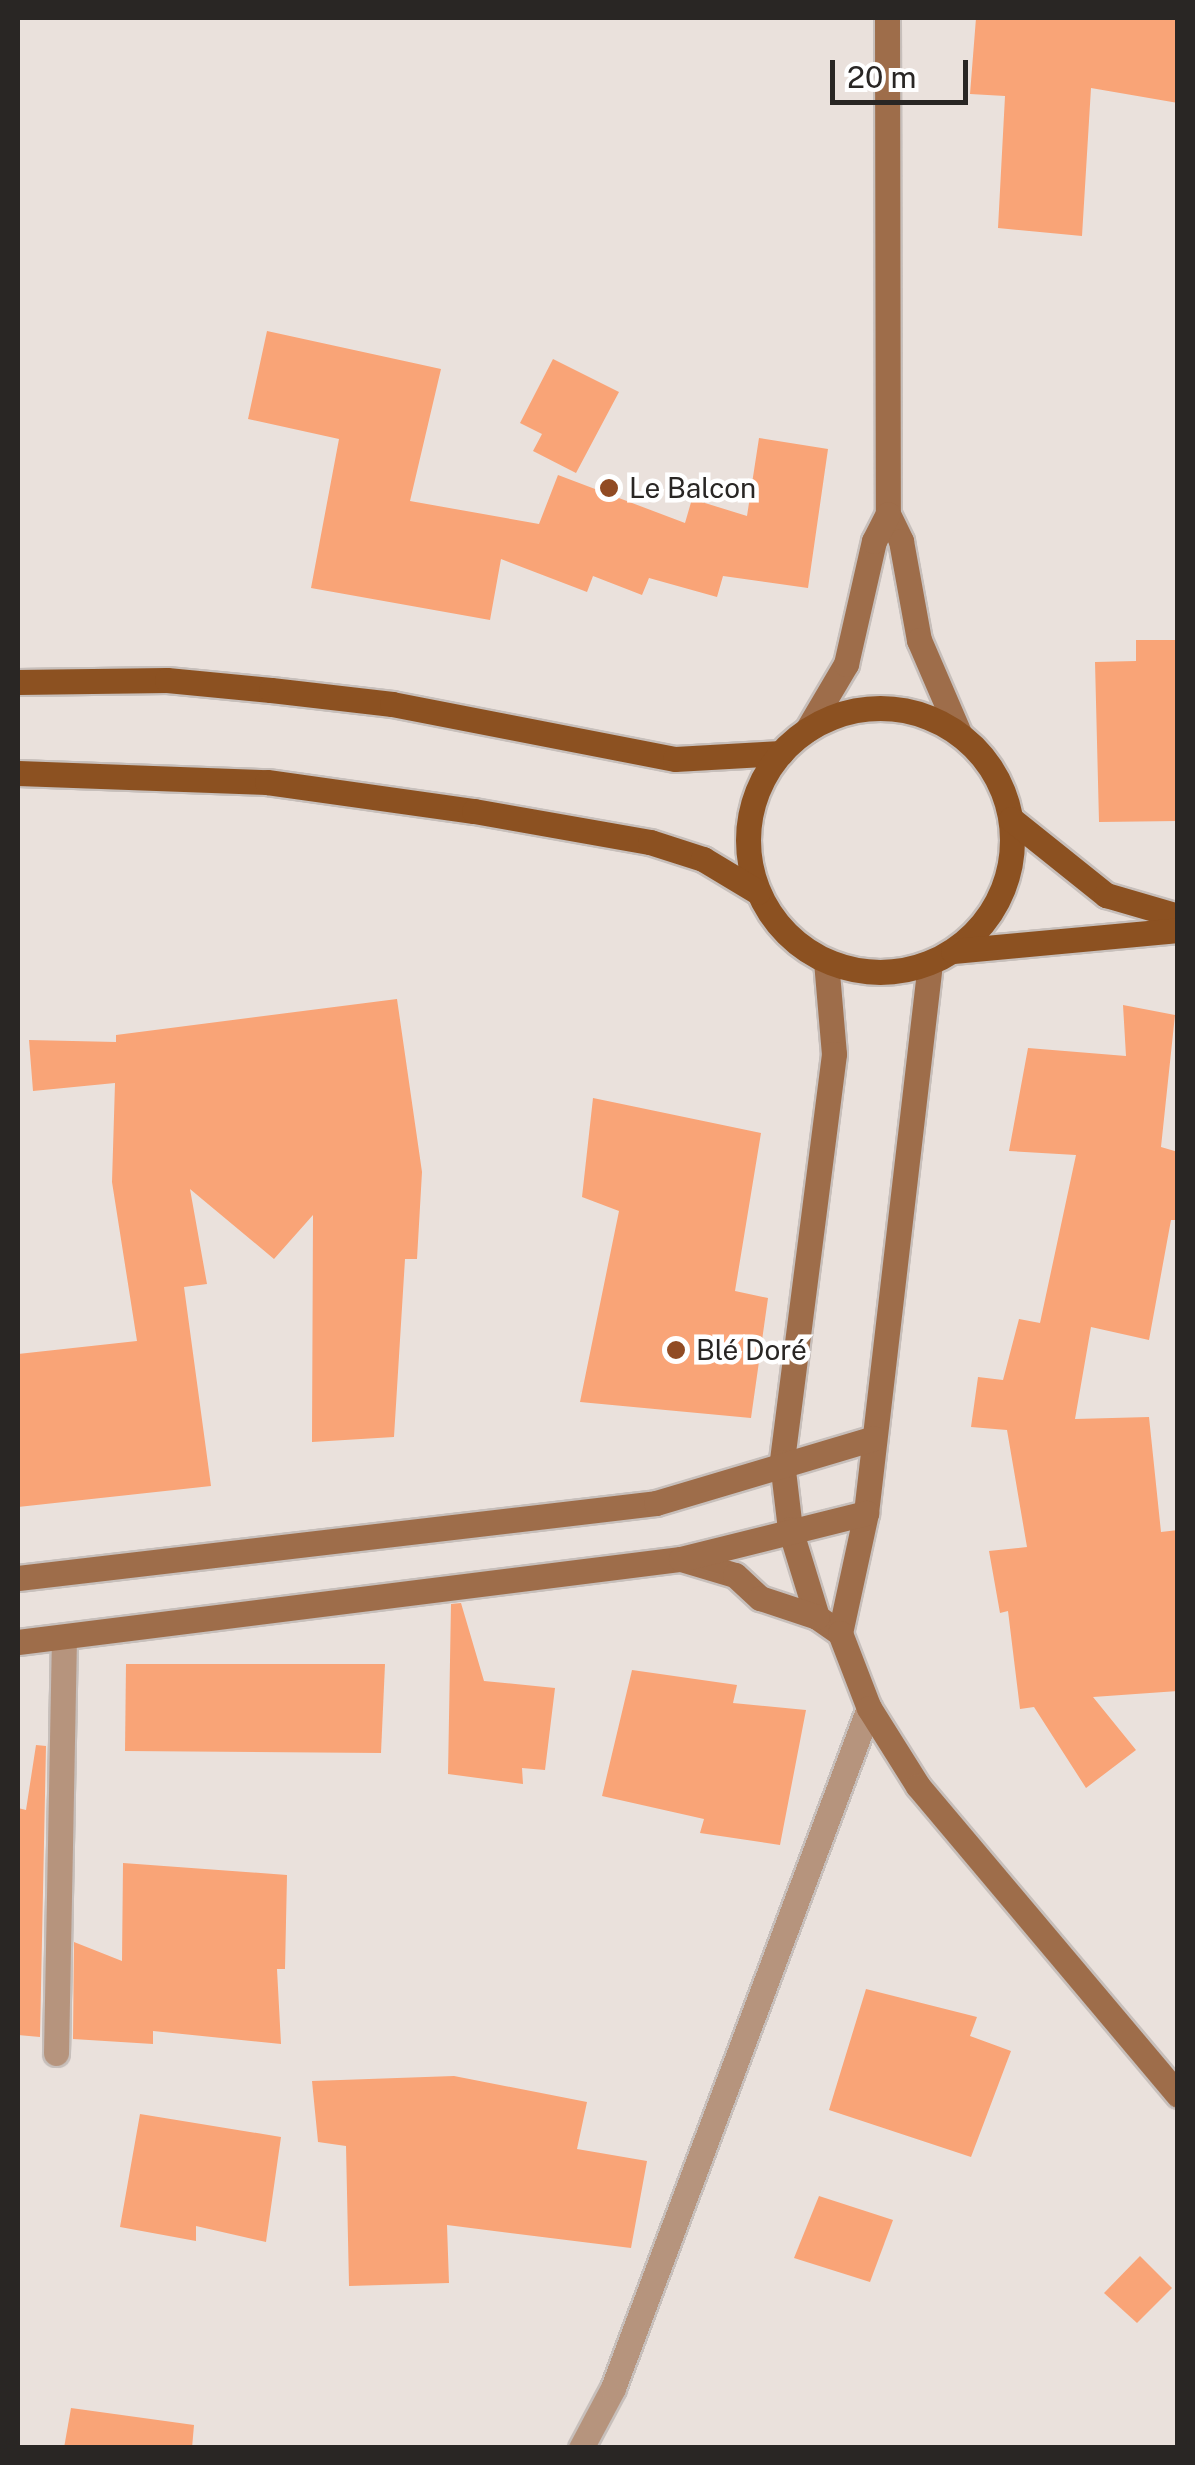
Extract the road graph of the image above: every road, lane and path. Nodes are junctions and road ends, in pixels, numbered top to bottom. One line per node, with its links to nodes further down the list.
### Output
1 (887, 18): 2 (main road)
2 (888, 514): 4 (main road); 5 (main road)
3 (18, 682): 6 (main road)
4 (807, 730): 5 (main road); 6 (main road)
5 (958, 733): 8 (main road)
6 (781, 753): 9 (main road)
7 (18, 773): 9 (main road)
8 (1011, 820): 10 (main road); 12 (main road)
9 (758, 892): 13 (main road)
10 (1178, 916)
11 (1178, 930): 12 (main road)
12 (941, 957): 13 (main road); 14 (main road)
13 (826, 962): 15 (main road)
14 (874, 1438): 15 (main road); 16 (main road)
15 (782, 1462): 17 (main road); 19 (main road)
16 (866, 1513): 17 (main road); 21 (main road)
17 (790, 1529): 18 (main road); 20 (main road)
18 (681, 1559): 20 (main road); 22 (main road)
19 (18, 1578)
20 (817, 1617): 21 (main road)
21 (840, 1634): 24 (main road)
22 (64, 1637): 23 (main road); 25 (street)
23 (18, 1642)
24 (869, 1708): 26 (main road); 27 (street)
25 (56, 2053)
26 (1178, 2094)
27 (581, 2448)

